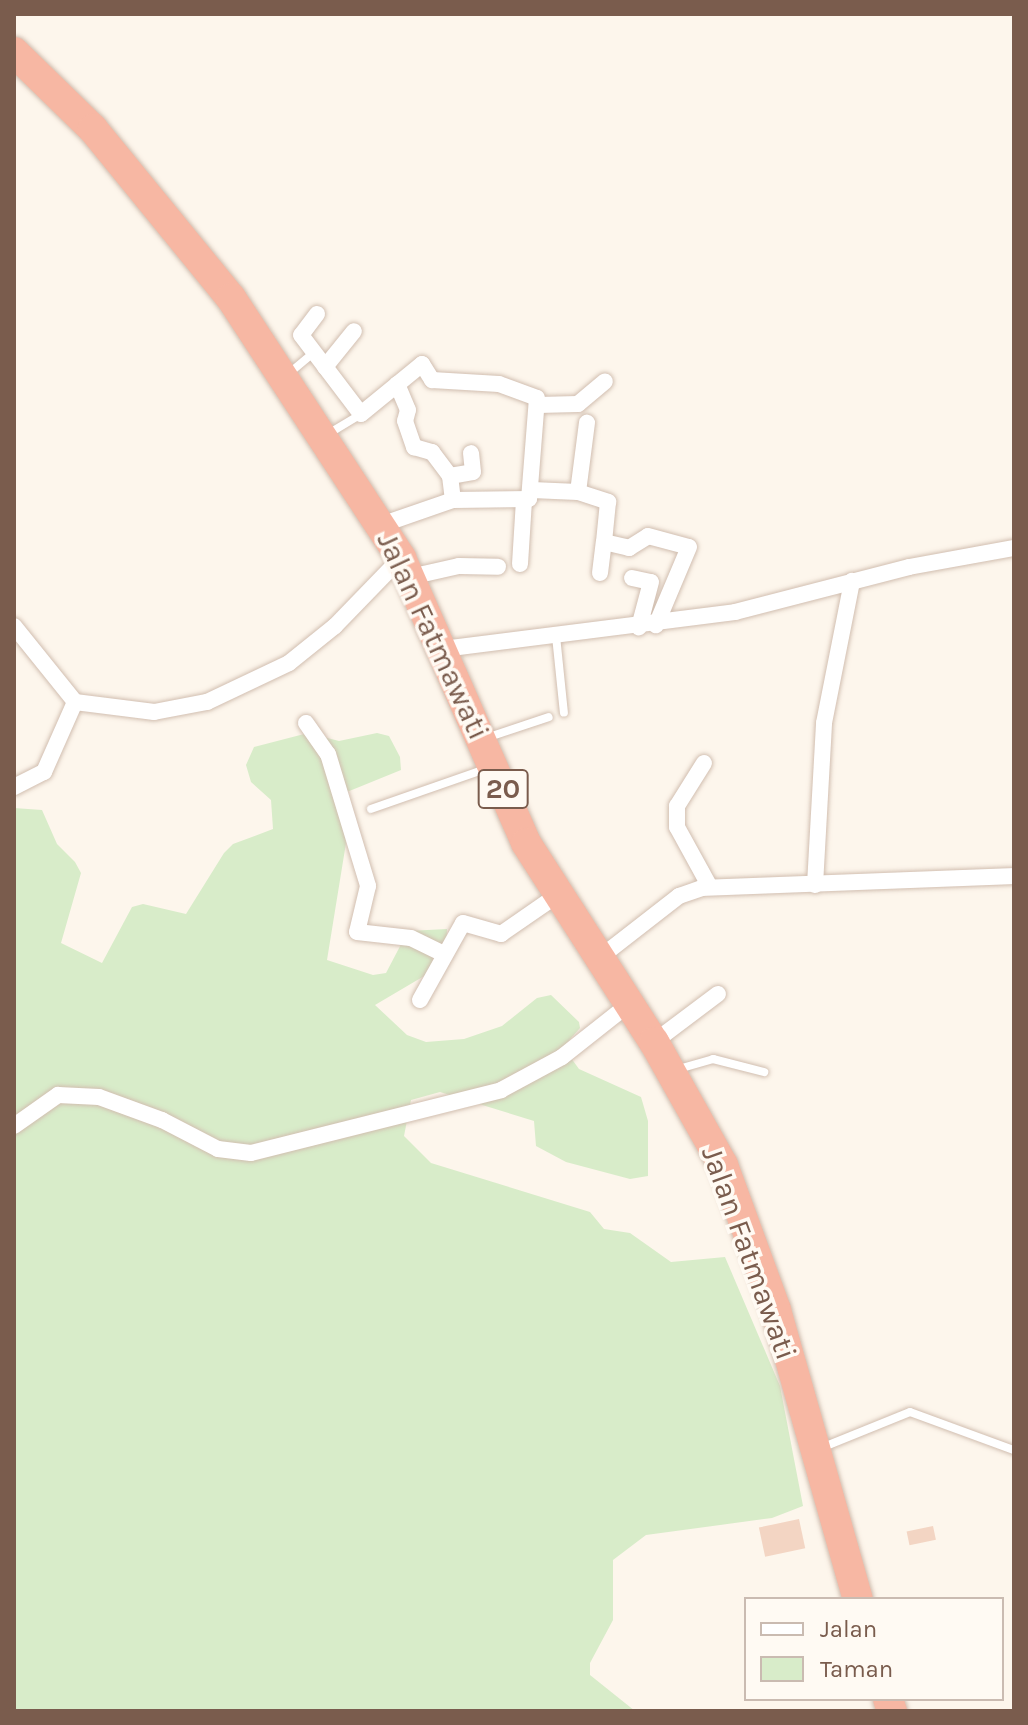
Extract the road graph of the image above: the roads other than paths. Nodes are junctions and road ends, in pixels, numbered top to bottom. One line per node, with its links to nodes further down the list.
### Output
1 (14, 52): 6 (highway, Jalan Fatmawati / 20)
2 (317, 314): 4 (street)
3 (354, 331): 5 (street)
4 (314, 352): 5 (street); 6 (lane)
5 (325, 367): 10 (street)
6 (285, 376): 12 (highway, Jalan Fatmawati / 20)
7 (605, 381): 9 (street)
8 (397, 384): 9 (street); 10 (street); 14 (street)
9 (538, 405): 16 (street)
10 (361, 414): 12 (lane)
11 (587, 423): 15 (street)
12 (324, 437): 18 (highway, Jalan Fatmawati / 20)
13 (471, 453): 14 (street)
14 (450, 476): 17 (street)
15 (578, 492): 16 (street); 19 (street)
16 (528, 495): 17 (street); 21 (street)
17 (453, 500): 18 (street)
18 (381, 525): 23 (highway, Jalan Fatmawati / 20)
19 (604, 542): 24 (street); 27 (street)
20 (1014, 548): 26 (street)
21 (520, 564)
22 (498, 567): 23 (street)
23 (405, 568): 31 (highway, Jalan Fatmawati / 20); 32 (street)
24 (600, 573)
25 (632, 578): 29 (street)
26 (852, 581): 27 (street); 41 (street)
27 (656, 625): 29 (street)
28 (14, 626): 32 (street)
29 (639, 627): 30 (street)
30 (556, 636): 31 (street); 33 (lane)
31 (443, 649): 36 (highway, Jalan Fatmawati / 20)
32 (75, 702): 38 (street)
33 (564, 713)
34 (549, 717): 36 (lane)
35 (306, 723): 44 (street)
36 (488, 753): 39 (lane); 43 (highway, Jalan Fatmawati / 20)
37 (704, 763): 42 (street)
38 (14, 787)
39 (371, 809)
40 (1014, 876): 41 (street)
41 (815, 885): 42 (street)
42 (710, 887): 45 (street)
43 (556, 896): 44 (street); 45 (highway, Jalan Fatmawati / 20)
44 (444, 954): 47 (street)
45 (598, 959): 48 (highway, Jalan Fatmawati / 20)
46 (718, 994): 49 (street)
47 (420, 1000)
48 (629, 1004): 49 (highway, Jalan Fatmawati / 20); 52 (street)
49 (654, 1042): 50 (highway, Jalan Fatmawati / 20)
50 (671, 1072): 51 (lane); 54 (highway, Jalan Fatmawati / 20)
51 (764, 1072)
52 (14, 1126)
53 (1014, 1450): 54 (lane)
54 (814, 1451): 55 (highway, Jalan Fatmawati / 20)
55 (857, 1597)

